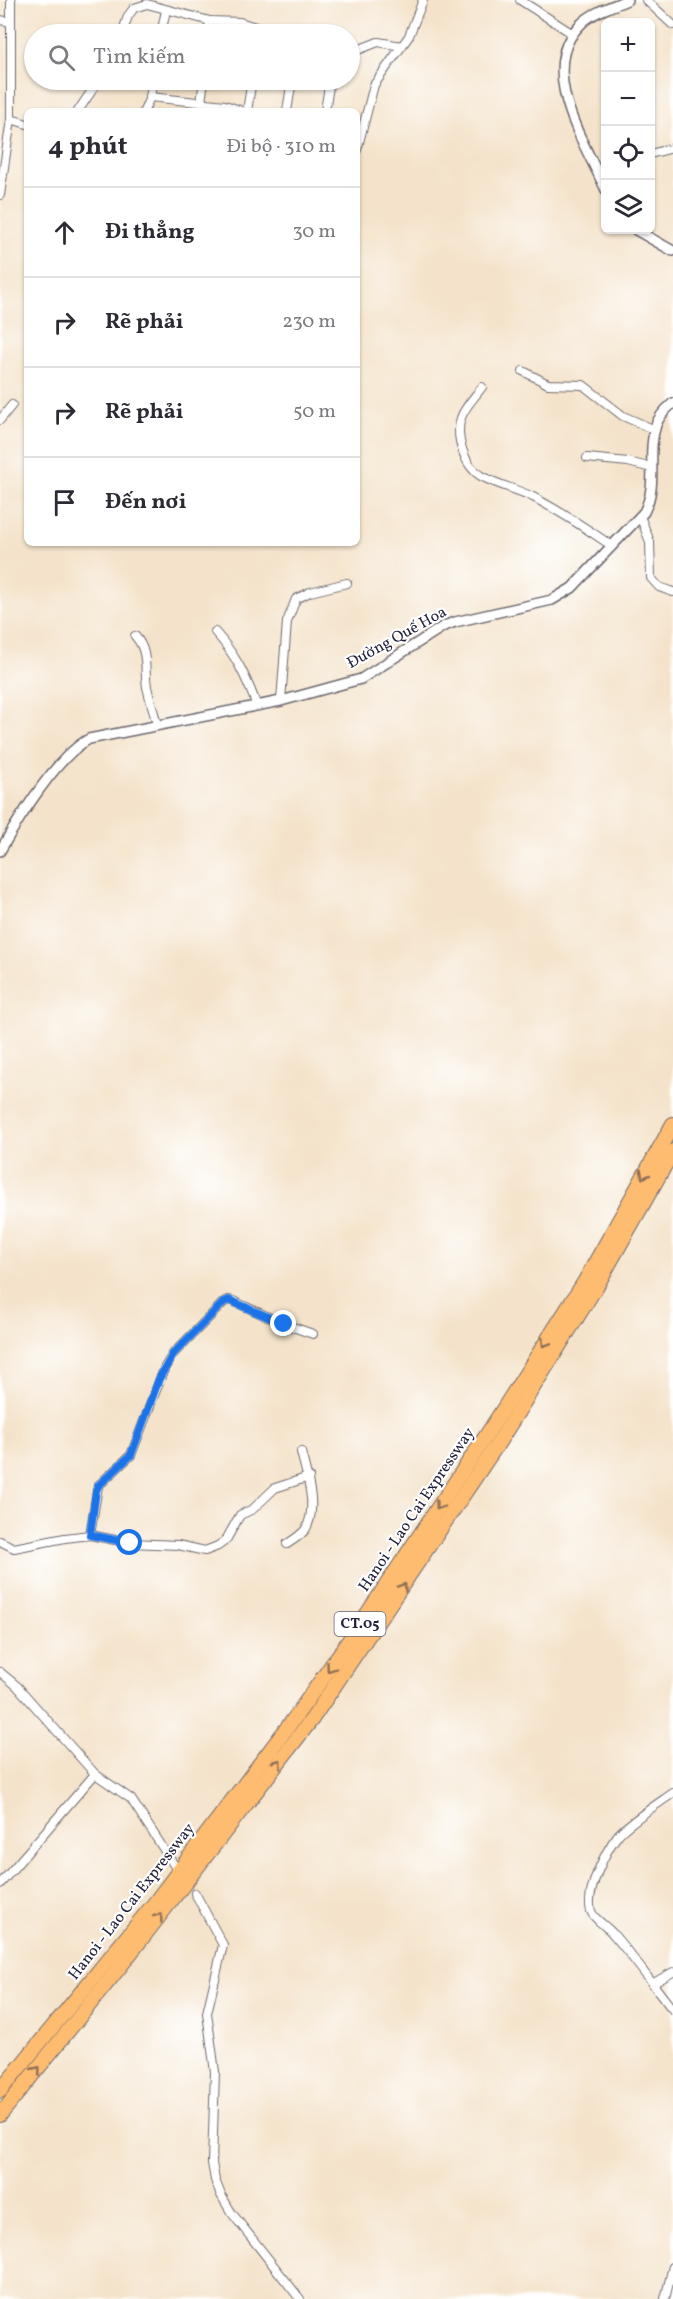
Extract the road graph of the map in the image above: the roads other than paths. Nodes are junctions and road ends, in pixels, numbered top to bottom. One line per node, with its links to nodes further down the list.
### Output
1 (11, 0): 9 (street)
2 (423, 0): 16 (street)
3 (520, 0): 15 (street)
4 (646, 0): 14 (street)
5 (623, 1): 15 (street)
6 (166, 10): 8 (street); 10 (street); 11 (street)
7 (0, 20): 9 (street)
8 (210, 21): 12 (street); 13 (street)
9 (11, 22): 32 (street)
10 (125, 24)
11 (163, 24)
12 (210, 24)
13 (244, 24)
14 (673, 25)
15 (573, 34): 37 (street)
16 (402, 46): 17 (street); 34 (street)
17 (360, 49)
18 (92, 90): 26 (street)
19 (151, 90): 24 (street)
20 (203, 90): 25 (street)
21 (250, 90): 29 (street)
22 (290, 90): 30 (street)
23 (328, 90): 31 (street)
24 (150, 97): 25 (street); 27 (street)
25 (201, 102): 28 (street)
26 (80, 108)
27 (145, 108)
28 (234, 108)
29 (247, 108)
30 (287, 108)
31 (325, 108)
32 (10, 119): 33 (street); 38 (street)
33 (24, 123)
34 (360, 139)
35 (673, 148): 36 (street)
36 (655, 153)
37 (601, 169)
38 (0, 195)
39 (643, 234): 40 (street)
40 (673, 251)
41 (523, 371): 46 (street)
42 (482, 387): 50 (street)
43 (673, 403): 46 (street, Đường Quế Hoa)
44 (12, 405): 45 (street)
45 (0, 420)
46 (655, 430): 48 (street, Đường Quế Hoa)
47 (587, 458): 48 (street)
48 (652, 468): 49 (street, Đường Quế Hoa)
49 (640, 516): 50 (street, Đường Quế Hoa); 52 (street)
50 (612, 546): 55 (street, Đường Quế Hoa)
51 (347, 583): 55 (street)
52 (673, 592)
53 (215, 632): 56 (street)
54 (135, 636): 57 (street)
55 (281, 701): 56 (street, Đường Quế Hoa)
56 (257, 706): 57 (street, Đường Quế Hoa)
57 (157, 725): 58 (street, Đường Quế Hoa)
58 (0, 851)
59 (673, 1124): 76 (highway, Hanoi - Lao Cai Expressway / CT.05, one-way to 76)
60 (673, 1150): 77 (highway, Hanoi - Lao Cai Expressway / CT.05, one-way to 60)
61 (313, 1334): 64 (street)
62 (301, 1452): 63 (street)
63 (309, 1478): 64 (street); 66 (street)
64 (90, 1535): 65 (street)
65 (0, 1541)
66 (287, 1544)
67 (0, 1672): 68 (street)
68 (95, 1774): 70 (street); 71 (street)
69 (673, 1793): 74 (street)
70 (174, 1865)
71 (0, 1884)
72 (195, 1893): 79 (street)
73 (673, 1972): 74 (street)
74 (652, 1984): 75 (street)
75 (673, 2010)
76 (0, 2091)
77 (0, 2115)
78 (673, 2266): 80 (street)
79 (300, 2299)
80 (665, 2299)

